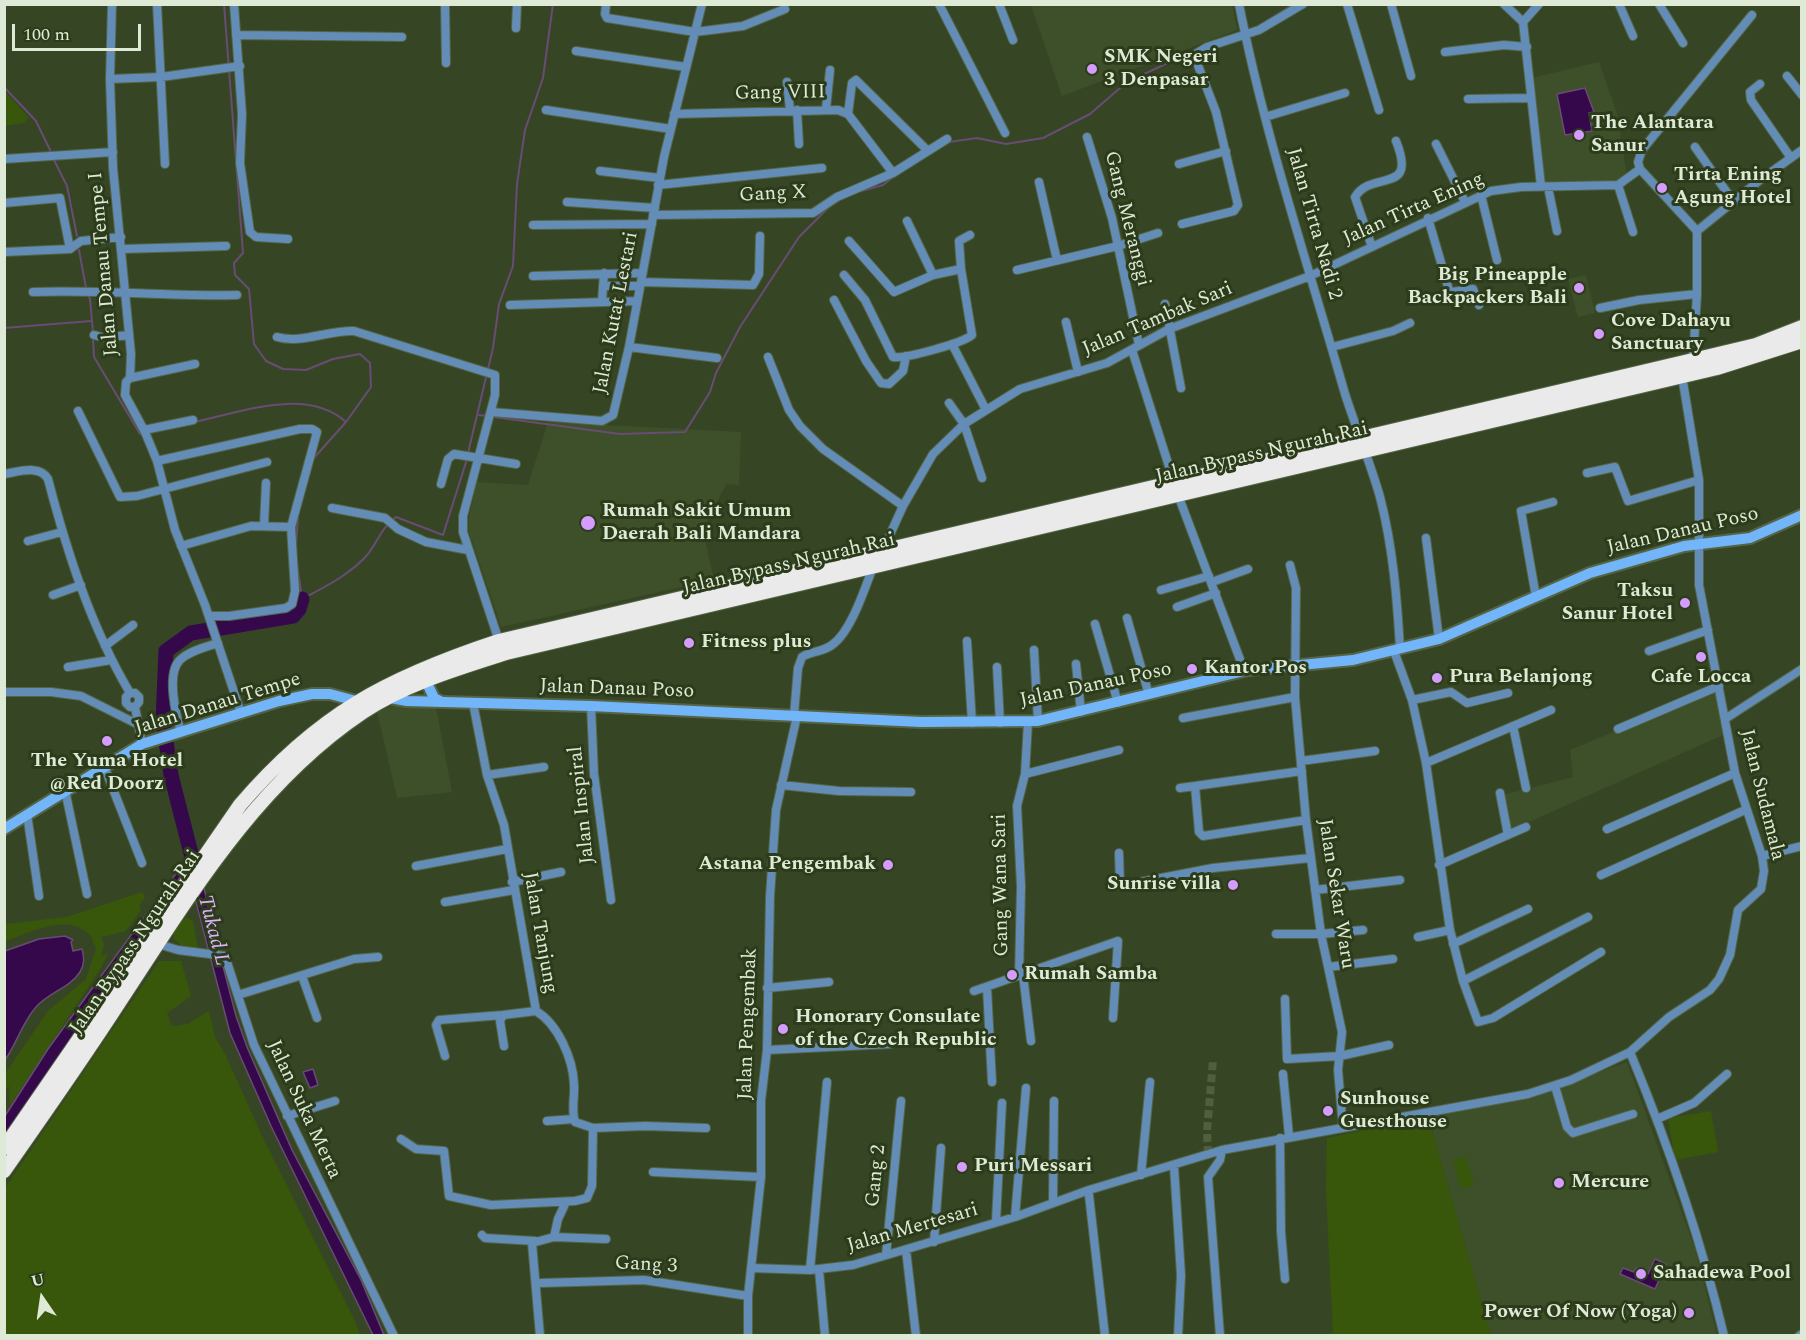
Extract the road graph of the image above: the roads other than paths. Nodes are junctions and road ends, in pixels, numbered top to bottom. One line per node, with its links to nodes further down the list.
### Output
1 (112, 4): 39 (street, Jalan Danau Tempe I)
2 (157, 4): 38 (street)
3 (234, 4): 23 (street)
4 (445, 4): 32 (street)
5 (517, 4): 21 (street)
6 (702, 4): 22 (street, Jalan Kutat Lestari)
7 (939, 4): 55 (street)
8 (999, 4): 27 (street)
9 (1239, 4): 24 (street, Jalan Tirta Nadi 2)
10 (1304, 4): 24 (street)
11 (1347, 4): 50 (street)
12 (1391, 4): 36 (street)
13 (1504, 4): 20 (street)
14 (1539, 4): 20 (street)
15 (1619, 4): 25 (street)
16 (1659, 4): 28 (street)
17 (606, 5): 22 (street)
18 (785, 9): 22 (street)
19 (1752, 15): 71 (street)
20 (1522, 22): 29 (street)
21 (516, 27)
22 (695, 32): 34 (street, Jalan Kutat Lestari)
23 (236, 35): 26 (street); 33 (street)
24 (1245, 35): 53 (street, Jalan Tirta Nadi 2); 64 (street)
25 (1633, 36)
26 (402, 37)
27 (1012, 40)
28 (1683, 43)
29 (1527, 47): 31 (street); 43 (street)
30 (576, 51): 34 (street)
31 (1445, 52)
32 (446, 63)
33 (237, 66): 38 (street); 96 (street)
34 (686, 67): 51 (street, Jalan Kutat Lestari)
35 (830, 70): 47 (street)
36 (1411, 76)
37 (1787, 76): 44 (street)
38 (161, 77): 39 (street); 68 (street)
39 (110, 79): 65 (street, Jalan Danau Tempe I)
40 (787, 82): 49 (street)
41 (1760, 84): 66 (street)
42 (1345, 93): 53 (street)
43 (1530, 98): 45 (street); 77 (street)
44 (1802, 98): 46 (street)
45 (1468, 99)
46 (1802, 105)
47 (826, 109): 49 (street, Gang VIII); 52 (street, Gang VIII)
48 (546, 110): 54 (street)
49 (794, 110): 51 (street, Gang VIII); 59 (street)
50 (1379, 110)
51 (674, 114): 54 (street, Jalan Kutat Lestari)
52 (848, 114): 63 (street); 73 (street, Gang VIII)
53 (1265, 117): 113 (street, Jalan Tirta Nadi 2)
54 (671, 129): 74 (street, Jalan Kutat Lestari)
55 (1005, 133)
56 (1087, 137): 99 (street, Gang Meranggi)
57 (947, 139): 63 (street, Gang X)
58 (1396, 141): 100 (street)
59 (799, 144)
60 (1436, 144): 81 (street)
61 (1695, 147): 79 (street)
62 (1802, 150): 66 (street)
63 (928, 151): 73 (street, Gang X)
64 (1226, 151): 69 (street); 87 (street)
65 (113, 152): 67 (street); 95 (street, Jalan Danau Tempe I)
66 (1791, 158): 79 (street)
67 (4, 159)
68 (165, 164)
69 (1179, 164)
70 (822, 168): 74 (street)
71 (1640, 169): 76 (street); 90 (street)
72 (600, 171): 74 (street)
73 (893, 173): 83 (street, Gang X)
74 (659, 181): 83 (street, Jalan Kutat Lestari)
75 (1039, 182): 104 (street)
76 (1618, 185): 77 (street, Jalan Tirta Ening); 91 (street)
77 (1545, 187): 78 (street, Jalan Tirta Ening); 89 (street)
78 (1481, 195): 81 (street, Jalan Tirta Ening); 105 (street)
79 (1733, 201): 90 (street)
80 (567, 202): 83 (street, Gang X)
81 (1465, 202): 84 (street, Jalan Tirta Ening)
82 (4, 203): 101 (street)
83 (654, 211): 86 (street, Jalan Kutat Lestari)
84 (1428, 218): 100 (street, Jalan Tirta Ening); 125 (street)
85 (907, 221): 111 (street)
86 (652, 224): 88 (street); 109 (street, Jalan Kutat Lestari)
87 (1182, 224)
88 (533, 225)
89 (1557, 231)
90 (1697, 231): 118 (street)
91 (1634, 232)
92 (1158, 233): 99 (street)
93 (970, 235): 106 (street)
94 (760, 236): 114 (street)
95 (121, 237): 101 (street); 102 (street, Jalan Danau Tempe I)
96 (288, 239)
97 (849, 241): 111 (street)
98 (226, 246): 102 (street)
99 (1118, 246): 104 (street); 137 (street, Gang Meranggi)
100 (1372, 247): 113 (street, Jalan Tirta Ening)
101 (70, 249): 103 (street)
102 (122, 249): 117 (street, Jalan Danau Tempe I)
103 (4, 252)
104 (1057, 260): 107 (street)
105 (1497, 260)
106 (961, 269): 111 (street); 135 (street)
107 (1017, 270)
108 (604, 273): 109 (street); 112 (street); 115 (street)
109 (642, 273): 114 (street, Jalan Kutat Lestari)
110 (844, 275): 139 (street)
111 (933, 275)
112 (533, 276)
113 (1310, 276): 130 (street, Jalan Tambak Sari); 138 (street, Jalan Tirta Nadi 2)
114 (640, 284): 115 (street); 122 (street, Jalan Kutat Lestari)
115 (603, 286): 121 (street)
116 (33, 292): 117 (street)
117 (126, 293): 119 (street); 132 (street, Jalan Danau Tempe I)
118 (1697, 294): 126 (street); 142 (street)
119 (237, 295)
120 (834, 300): 139 (street)
121 (602, 301): 122 (street); 124 (street)
122 (637, 301): 136 (street, Jalan Kutat Lestari)
123 (1165, 304): 130 (street)
124 (510, 305)
125 (1479, 305)
126 (1600, 308)
127 (1066, 322): 144 (street)
128 (1410, 323): 138 (street)
129 (1802, 327): 142 (highway, Jalan Bypass Ngurah Rai)
130 (1169, 329): 137 (street, Jalan Tambak Sari); 147 (street)
131 (93, 335): 132 (street)
132 (128, 335): 146 (street, Jalan Danau Tempe I)
133 (277, 337): 151 (street)
134 (1802, 340): 145 (highway, Jalan Bypass Ngurah Rai)
135 (952, 344): 139 (street); 149 (street)
136 (629, 347): 141 (street); 151 (street, Jalan Kutat Lestari)
137 (1135, 347): 144 (street, Jalan Tambak Sari); 167 (street, Gang Meranggi)
138 (1332, 347): 155 (street, Jalan Tirta Nadi 2)
139 (906, 356)
140 (768, 357): 169 (street)
141 (717, 358)
142 (1693, 360): 155 (highway, Jalan Bypass Ngurah Rai)
143 (195, 364): 146 (street)
144 (1078, 372): 149 (street, Jalan Tambak Sari)
145 (1682, 376): 155 (highway, Jalan Bypass Ngurah Rai); 163 (street, Jalan Sudamala)
146 (130, 378): 154 (street, Jalan Danau Tempe I)
147 (1181, 388)
148 (949, 403): 153 (street)
149 (986, 410): 153 (street, Jalan Tambak Sari)
150 (78, 411): 166 (street)
151 (490, 416): 156 (street)
152 (193, 420): 154 (street)
153 (964, 424): 162 (street); 169 (street, Jalan Tambak Sari)
154 (144, 430): 157 (street, Jalan Danau Tempe I)
155 (1361, 444): 167 (highway, Jalan Bypass Ngurah Rai); 203 (street, Jalan Tirta Nadi 2)
156 (477, 458): 159 (street); 165 (street); 179 (street)
157 (157, 461): 166 (street, Jalan Danau Tempe I); 173 (street)
158 (267, 462): 166 (street)
159 (516, 464)
160 (1587, 473): 163 (street)
161 (4, 474): 174 (street)
162 (982, 478)
163 (1700, 480): 177 (street, Jalan Sudamala)
164 (266, 483): 172 (street)
165 (441, 484)
166 (165, 489): 178 (street, Jalan Danau Tempe I)
167 (1176, 489): 180 (highway, Jalan Bypass Ngurah Rai); 181 (highway, Jalan Bypass Ngurah Rai); 185 (street, Gang Meranggi)
168 (1553, 502): 190 (street)
169 (903, 506): 180 (street, Jalan Tambak Sari)
170 (332, 508): 179 (street)
171 (1802, 515): 177 (street, Jalan Danau Poso)
172 (264, 525): 173 (street); 178 (street)
173 (291, 527): 192 (street)
174 (62, 532): 176 (street); 186 (street)
175 (1426, 538): 197 (street)
176 (28, 541)
177 (1700, 543): 190 (street, Jalan Danau Poso); 196 (street, Jalan Sudamala)
178 (181, 546): 192 (street, Jalan Danau Tempe I)
179 (468, 550): 198 (street)
180 (883, 550): 184 (highway, Jalan Bypass Ngurah Rai)
181 (874, 565): 184 (highway, Jalan Bypass Ngurah Rai); 228 (street, Jalan Pengembak)
182 (1290, 565): 206 (street, Jalan Sekar Waru)
183 (1248, 569): 185 (street)
184 (788, 579): 198 (highway, Jalan Bypass Ngurah Rai); 212 (highway, Jalan Bypass Ngurah Rai)
185 (1211, 579): 187 (street); 188 (street, Gang Meranggi)
186 (81, 585): 189 (street); 201 (street)
187 (1161, 590)
188 (1216, 593): 191 (street); 211 (street, Gang Meranggi)
189 (53, 596)
190 (1536, 597): 197 (street, Jalan Danau Poso)
191 (1177, 607)
192 (209, 617): 200 (street, Jalan Danau Tempe I)
193 (1127, 618): 216 (street)
194 (1095, 624): 223 (street)
195 (133, 625): 201 (street)
196 (1708, 630): 204 (street); 213 (street, Jalan Sudamala)
197 (1440, 639): 203 (street, Jalan Danau Poso)
198 (499, 641): 220 (highway, Jalan Bypass Ngurah Rai)
199 (967, 641): 232 (street)
200 (218, 643): 227 (street, Jalan Danau Tempe I); 237 (street)
201 (105, 646): 205 (street)
202 (1034, 650): 231 (street, Gang Wana Sari)
203 (1397, 650): 206 (street, Jalan Danau Poso); 219 (street, Jalan Tirta Nadi 2)
204 (1649, 651)
205 (111, 660): 208 (street); 234 (street)
206 (1295, 663): 211 (street, Jalan Danau Poso); 217 (street, Jalan Sekar Waru)
207 (1076, 664): 226 (street)
208 (68, 667)
209 (997, 667): 233 (street)
210 (1802, 669): 230 (street)
211 (1244, 670): 216 (street, Jalan Danau Poso)
212 (426, 681): 218 (highway, Jalan Bypass Ngurah Rai); 221 (street)
213 (1719, 686): 230 (street, Jalan Sudamala); 236 (street)
214 (4, 692): 234 (street)
215 (1508, 693): 219 (street)
216 (1149, 695): 223 (street, Jalan Danau Poso)
217 (1295, 697): 229 (street); 241 (street, Jalan Sekar Waru)
218 (390, 698): 221 (street, Jalan Danau Poso); 268 (highway, Jalan Bypass Ngurah Rai)
219 (1412, 700): 242 (street, Jalan Tirta Nadi 2)
220 (356, 701): 227 (street, Jalan Danau Tempe); 268 (highway, Jalan Bypass Ngurah Rai)
221 (442, 702): 222 (street, Jalan Danau Poso)
222 (473, 703): 224 (street, Jalan Danau Poso); 248 (street, Jalan Tanjung)
223 (1118, 703): 226 (street, Jalan Danau Poso)
224 (591, 706): 228 (street, Jalan Danau Poso); 279 (street, Jalan Inspiral)
225 (1551, 710): 235 (street)
226 (1082, 712): 231 (street, Jalan Danau Poso)
227 (241, 713): 237 (street, Jalan Danau Tempe)
228 (795, 716): 232 (street, Jalan Danau Poso); 249 (street, Jalan Pengembak)
229 (1183, 718)
230 (1725, 719): 246 (street, Jalan Sudamala)
231 (1033, 722): 233 (street, Jalan Danau Poso); 247 (street, Gang Wana Sari)
232 (972, 723): 233 (street, Jalan Danau Poso)
233 (1000, 723)
234 (139, 725): 238 (street)
235 (1513, 726): 242 (street); 252 (street)
236 (1618, 729)
237 (178, 733): 238 (street, Jalan Danau Tempe)
238 (147, 743): 243 (street, Jalan Danau Tempe)
239 (1119, 750): 247 (street)
240 (1374, 752): 241 (street)
241 (1301, 761): 245 (street, Jalan Sekar Waru)
242 (1426, 763): 270 (street, Jalan Tirta Nadi 2)
243 (104, 766): 253 (street, Jalan Danau Tempe); 269 (street)
244 (544, 767): 248 (street)
245 (1302, 771): 250 (street); 258 (street, Jalan Sekar Waru)
246 (1735, 773): 256 (street, Jalan Sudamala); 261 (street)
247 (1025, 774): 296 (street, Gang Wana Sari)
248 (488, 776): 264 (street, Jalan Tanjung)
249 (781, 785): 254 (street); 299 (street, Jalan Pengembak)
250 (1195, 786): 251 (street); 258 (street)
251 (1180, 788)
252 (1526, 788)
253 (65, 790): 257 (street, Jalan Danau Tempe); 277 (street)
254 (911, 792)
255 (1500, 793): 262 (street)
256 (1745, 810): 266 (street, Jalan Sudamala); 273 (street)
257 (27, 814): 260 (street, Jalan Danau Tempe); 278 (street)
258 (1306, 820): 267 (street, Jalan Sekar Waru)
259 (1526, 827): 262 (street)
260 (4, 829)
261 (1607, 829)
262 (1508, 835): 270 (street)
263 (1802, 846): 266 (street)
264 (507, 849): 271 (street); 275 (street, Jalan Tanjung)
265 (1119, 853): 267 (street)
266 (1762, 856): 313 (street, Jalan Sudamala)
267 (1310, 858): 276 (street, Jalan Sekar Waru)
268 (208, 859): 282 (highway, Jalan Bypass Ngurah Rai)
269 (142, 863)
270 (1439, 865): 285 (street, Jalan Tirta Nadi 2)
271 (416, 866)
272 (561, 872): 275 (street)
273 (1601, 875)
274 (1400, 880): 276 (street)
275 (513, 886): 280 (street); 304 (street, Jalan Tanjung)
276 (1315, 890): 287 (street, Jalan Sekar Waru)
277 (87, 894)
278 (39, 896)
279 (611, 900)
280 (445, 902)
281 (1528, 909): 290 (street)
282 (171, 914): 289 (highway, Jalan Bypass Ngurah Rai); 318 (highway, Jalan Bypass Ngurah Rai)
283 (1588, 917): 297 (street)
284 (1363, 930): 287 (street)
285 (1450, 930): 288 (street); 290 (street, Jalan Tirta Nadi 2)
286 (1276, 934): 287 (street)
287 (1321, 934): 294 (street, Jalan Sekar Waru)
288 (1418, 937)
289 (158, 944): 302 (street, Jalan Suka Merta); 318 (highway, Jalan Bypass Ngurah Rai)
290 (1453, 944): 297 (street, Jalan Tirta Nadi 2)
291 (1602, 952): 297 (street, Jalan Tirta Nadi 2)
292 (378, 957): 295 (street)
293 (1393, 959): 294 (street)
294 (1329, 967): 315 (street, Jalan Sekar Waru)
295 (302, 976): 302 (street); 306 (street)
296 (1021, 976): 300 (street); 307 (street); 308 (street, Gang Wana Sari)
297 (1463, 981)
298 (829, 982): 299 (street)
299 (767, 988): 312 (street, Jalan Pengembak)
300 (987, 988): 301 (street); 320 (street)
301 (974, 991)
302 (238, 995): 329 (street, Jalan Suka Merta)
303 (1285, 999): 315 (street)
304 (536, 1011): 305 (street); 330 (street, Jalan Tanjung)
305 (503, 1015): 311 (street); 314 (street)
306 (317, 1018)
307 (1113, 1018)
308 (1031, 1041)
309 (890, 1044): 312 (street)
310 (1389, 1045): 315 (street)
311 (504, 1047)
312 (767, 1050): 346 (street, Jalan Pengembak)
313 (1630, 1052): 322 (street, Jalan Sudamala); 331 (street)
314 (445, 1056)
315 (1340, 1056): 335 (street, Jalan Sekar Waru)
316 (1283, 1074): 336 (street)
317 (1727, 1074): 331 (street)
318 (59, 1080): 339 (highway, Jalan Bypass Ngurah Rai); 343 (highway, Jalan Bypass Ngurah Rai)
319 (827, 1082): 362 (street)
320 (992, 1082)
321 (1150, 1082): 345 (street)
322 (1555, 1086): 328 (street); 335 (street, Jalan Sudamala)
323 (1026, 1088): 352 (street)
324 (335, 1101): 329 (street)
325 (901, 1101): 360 (street, Gang 2)
326 (1054, 1101): 351 (street)
327 (1002, 1103): 353 (street)
328 (1633, 1114)
329 (287, 1116): 367 (street, Jalan Suka Merta)
330 (574, 1119): 332 (street); 333 (street)
331 (1657, 1119): 375 (street)
332 (547, 1121)
333 (593, 1128): 334 (street); 350 (street)
334 (706, 1128)
335 (1343, 1128): 336 (street, Jalan Mertesari)
336 (1289, 1136): 337 (street, Jalan Mertesari)
337 (1280, 1138): 341 (street, Jalan Mertesari); 364 (street)
338 (401, 1139): 350 (street)
339 (4, 1148)
340 (941, 1148): 358 (street)
341 (1222, 1150): 342 (street, Jalan Mertesari); 374 (street)
342 (1174, 1166): 345 (street, Jalan Mertesari); 373 (street)
343 (4, 1172)
344 (653, 1172): 346 (street)
345 (1141, 1175): 347 (street, Jalan Mertesari)
346 (761, 1177): 361 (street, Jalan Pengembak)
347 (1112, 1183): 348 (street, Jalan Mertesari); 349 (street, Jalan Mertesari)
348 (1079, 1193): 349 (street); 351 (street, Jalan Mertesari)
349 (1089, 1196): 372 (street)
350 (566, 1202): 355 (street)
351 (1053, 1203): 352 (street, Jalan Mertesari)
352 (1015, 1217): 353 (street, Jalan Mertesari)
353 (996, 1221): 358 (street, Jalan Mertesari)
354 (482, 1235): 357 (street)
355 (554, 1237): 356 (street); 357 (street)
356 (606, 1239)
357 (535, 1241): 368 (street)
358 (934, 1242): 359 (street, Jalan Mertesari)
359 (906, 1250): 360 (street, Jalan Mertesari); 371 (street)
360 (886, 1255): 363 (street, Jalan Mertesari)
361 (751, 1268): 362 (street, Jalan Mertesari); 366 (street, Jalan Pengembak)
362 (810, 1270): 363 (street, Jalan Mertesari)
363 (819, 1270): 370 (street)
364 (1284, 1279)
365 (542, 1284): 366 (street, Gang 3)
366 (748, 1296): 369 (street, Jalan Pengembak)
367 (394, 1335)
368 (540, 1335)
369 (747, 1335)
370 (825, 1335)
371 (916, 1335)
372 (1105, 1335)
373 (1178, 1335)
374 (1220, 1335)
375 (1724, 1335)

